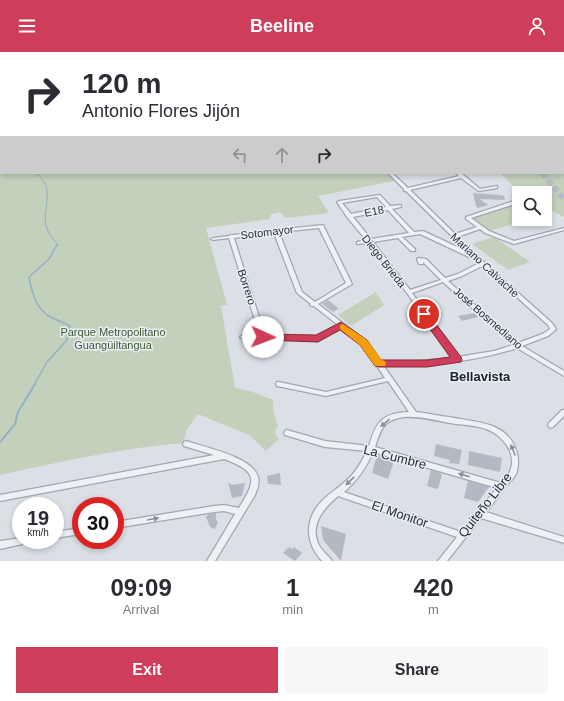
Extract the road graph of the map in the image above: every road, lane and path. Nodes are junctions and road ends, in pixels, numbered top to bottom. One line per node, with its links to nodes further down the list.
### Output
1 (391, 174): 5 (street, Mariano Calvache)
2 (459, 174): 3 (street)
3 (462, 176): 4 (street); 5 (street)
4 (496, 187)
5 (406, 190): 16 (street, Mariano Calvache)
6 (512, 203): 10 (street)
7 (399, 206): 8 (street, E18)
8 (390, 208): 9 (street, E18); 9 (street, Diego Brieda); 13 (street)
9 (349, 216): 18 (street, Diego Brieda)
10 (480, 227): 11 (street); 16 (street)
11 (564, 229)
12 (276, 231): 14 (street, Sotomayor); 26 (street); 26 (street, Sotomayor)
13 (412, 233): 15 (street); 21 (street)
14 (231, 236): 17 (street, Sotomayor); 29 (street, Borrero)
15 (399, 236): 18 (street); 20 (street)
16 (454, 236): 21 (street, Mariano Calvache)
17 (213, 238)
18 (368, 241): 19 (street); 25 (street, Diego Brieda)
19 (359, 243)
20 (413, 250)
21 (475, 258): 23 (street, Mariano Calvache)
22 (421, 264): 24 (street, José Bosmediano)
23 (482, 264): 24 (street); 30 (street, Mariano Calvache)
24 (444, 280): 25 (street); 30 (street, José Bosmediano)
25 (409, 292): 31 (street, Diego Brieda)
26 (313, 305): 27 (street)
27 (341, 325): 29 (street); 32 (street)
28 (243, 337): 29 (street)
29 (263, 337)
30 (519, 347): 31 (street); 33 (street, José Bosmediano)
31 (457, 360): 32 (street)
32 (379, 363): 34 (street)
33 (564, 374)
34 (389, 379): 35 (street); 37 (street)
35 (280, 384)
36 (564, 412): 38 (street)
37 (413, 413): 41 (street, Quiteño Libre, one-way to 41); 43 (street, Quiteño Libre, one-way to 37)
38 (551, 425)
39 (287, 433): 41 (street, La Cumbre)
40 (186, 444): 42 (street)
41 (371, 449): 43 (street, La Cumbre, one-way to 41); 44 (street, Quiteño Libre, one-way to 44)
42 (224, 456): 45 (street); 46 (street)
43 (502, 486): 47 (street, Quiteño Libre)
44 (338, 493): 49 (street, El Monitor); 54 (street, Quiteño Libre)
45 (0, 498)
46 (240, 512): 48 (street, one-way to 46); 53 (street)
47 (480, 514): 49 (street, Quiteño Libre); 50 (street)
48 (124, 524)
49 (461, 535): 55 (street, Quiteño Libre)
50 (563, 540)
51 (12, 543): 52 (street)
52 (0, 545)
53 (211, 561)
54 (328, 561)
55 (442, 561)

